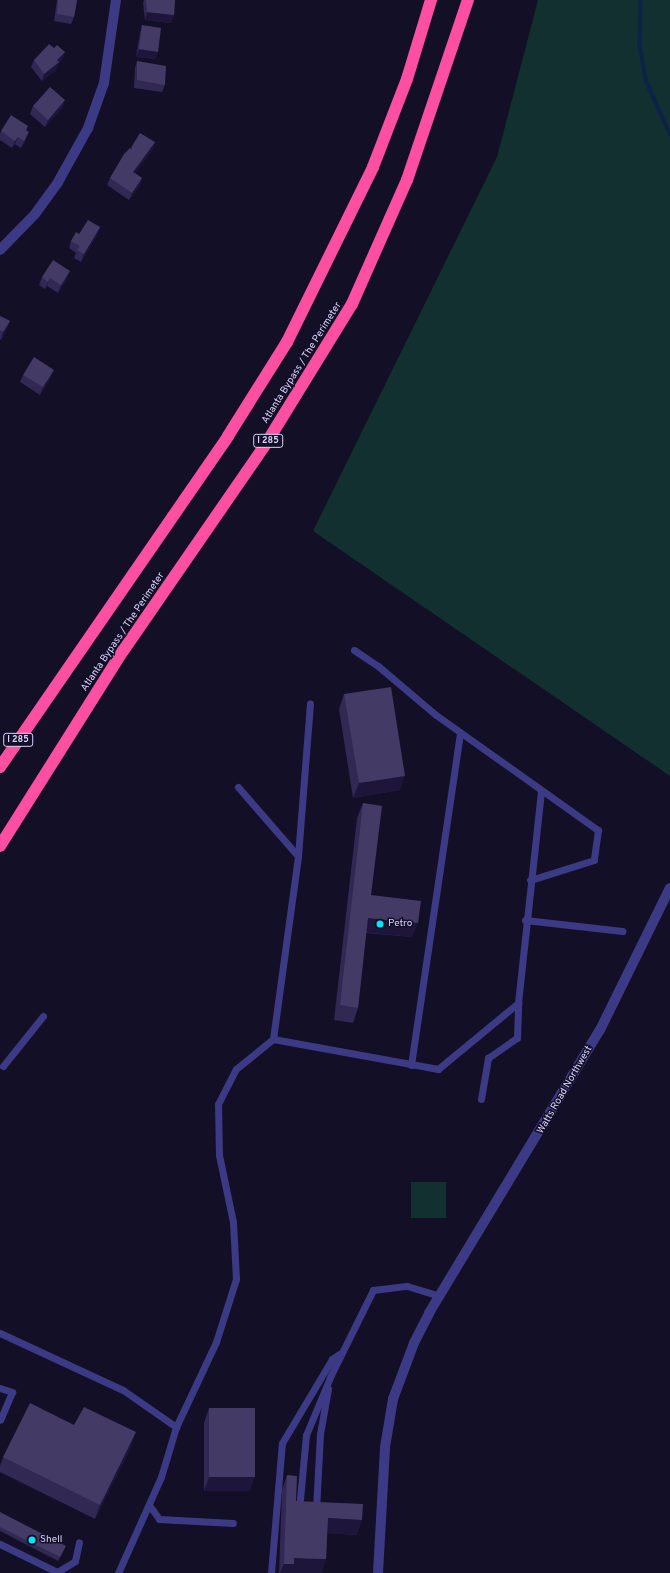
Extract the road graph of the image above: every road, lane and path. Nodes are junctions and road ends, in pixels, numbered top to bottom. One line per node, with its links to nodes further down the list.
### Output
1 (116, 0): 4 (street)
2 (431, 0): 7 (highway, I 285)
3 (468, 0): 13 (highway, Atlanta Bypass / The Perimeter / I 285)
4 (0, 250)
5 (354, 650): 8 (lane)
6 (310, 703): 14 (lane)
7 (37, 714): 9 (highway); 10 (highway, I 285)
8 (460, 732): 12 (lane); 22 (lane)
9 (0, 757)
10 (0, 767)
11 (238, 787): 14 (lane)
12 (541, 792): 15 (lane); 15 (lane)
13 (0, 846)
14 (298, 856): 21 (lane)
15 (530, 880): 17 (lane)
16 (670, 888): 25 (street, Watts Road Northwest)
17 (525, 920): 18 (lane); 19 (lane)
18 (622, 931)
19 (518, 1003): 22 (lane); 24 (lane)
20 (43, 1016): 23 (lane)
21 (273, 1039): 22 (lane); 31 (lane)
22 (411, 1064)
23 (3, 1066)
24 (481, 1098)
25 (440, 1296): 27 (lane); 40 (street, Watts Road Northwest)
26 (0, 1333): 31 (lane)
27 (342, 1352): 28 (lane); 39 (lane)
28 (331, 1375): 33 (lane); 34 (lane)
29 (0, 1388): 30 (lane)
30 (0, 1420)
31 (176, 1427): 32 (lane)
32 (149, 1505): 35 (lane); 38 (lane)
33 (298, 1516)
34 (315, 1517)
35 (233, 1523)
36 (79, 1542): 37 (lane)
37 (0, 1544)
38 (118, 1573)
39 (271, 1573)
40 (378, 1573)

